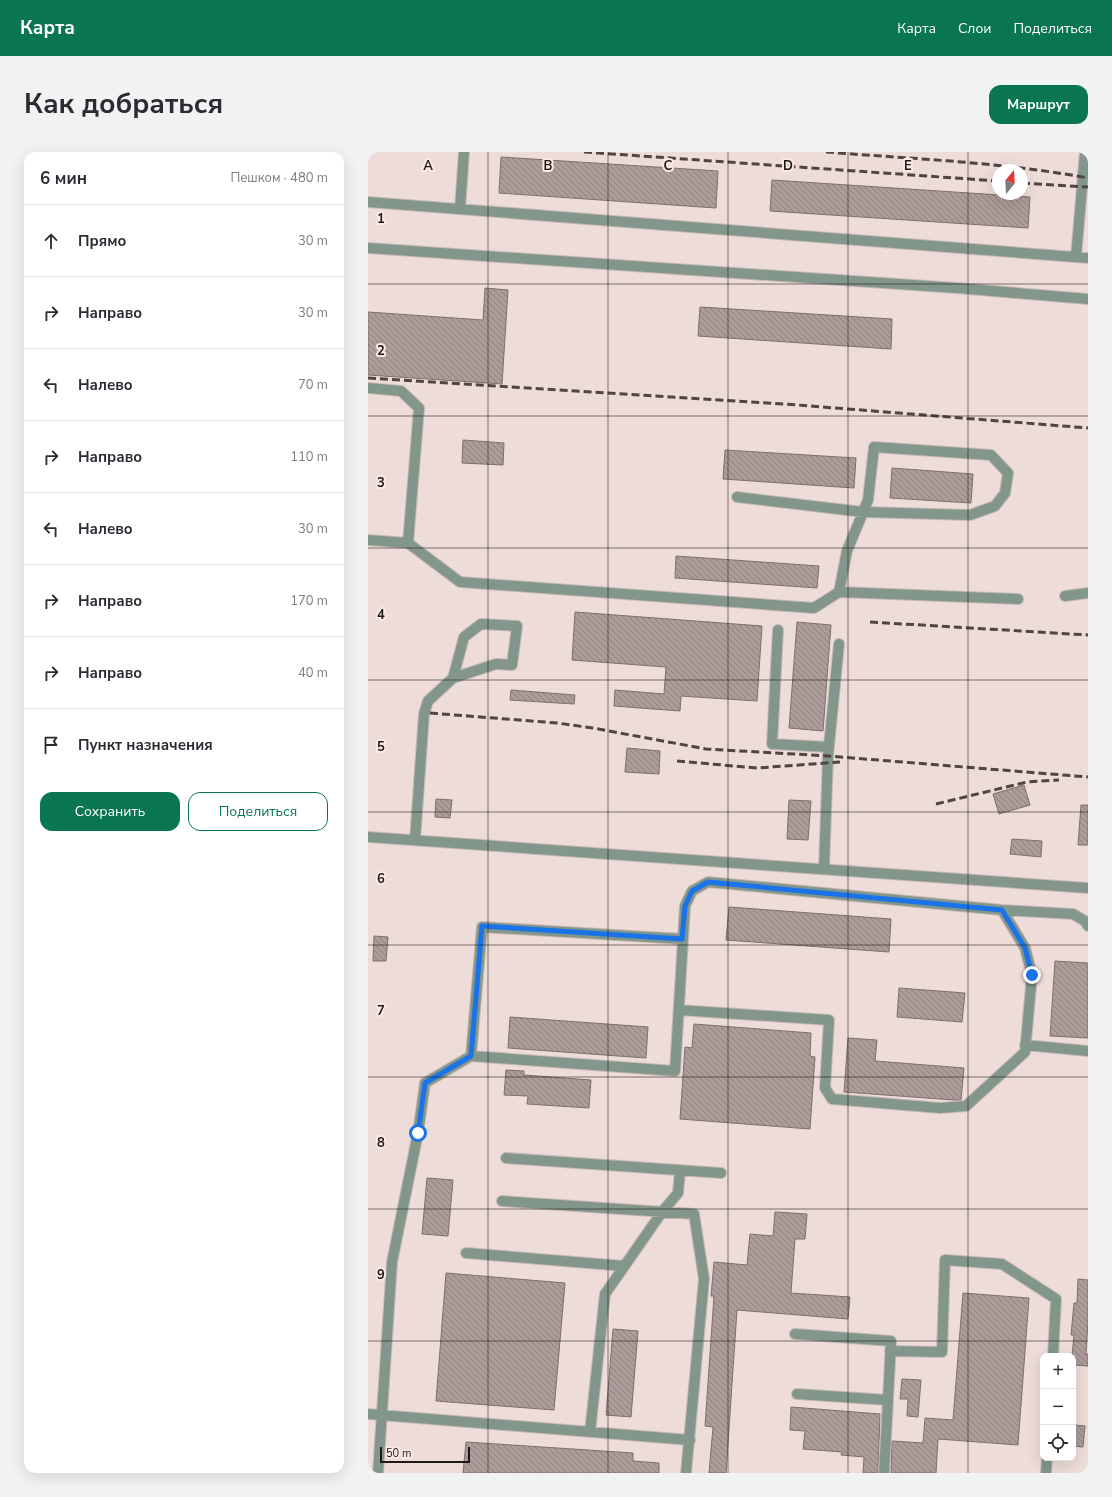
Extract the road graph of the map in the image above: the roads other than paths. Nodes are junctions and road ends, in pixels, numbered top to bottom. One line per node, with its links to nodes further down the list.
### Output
1 (464, 152): 4 (street)
2 (1084, 152): 6 (street)
3 (368, 202): 4 (street)
4 (460, 209): 6 (street)
5 (368, 248): 8 (street)
6 (1076, 257): 7 (street)
7 (1088, 258)
8 (1088, 299)
9 (368, 388): 13 (street)
10 (738, 497): 11 (street)
11 (863, 512): 11 (street); 14 (street)
12 (368, 540): 13 (street)
13 (408, 543): 14 (street)
14 (839, 592): 17 (street)
15 (1088, 593): 16 (street)
16 (1065, 596)
17 (1018, 599)
18 (778, 630): 21 (street)
19 (839, 644): 21 (street)
20 (452, 678): 20 (street); 23 (street)
21 (829, 748): 24 (street)
22 (368, 837): 23 (street)
23 (415, 840): 24 (street)
24 (824, 869): 25 (street)
25 (1088, 888)
26 (1002, 910): 27 (street); 28 (street); 30 (street)
27 (1088, 926)
28 (682, 939): 29 (street); 32 (street)
29 (678, 1010): 30 (street); 32 (street)
30 (1026, 1045): 31 (street)
31 (1088, 1051)
32 (471, 1056): 46 (street)
33 (506, 1158): 34 (street)
34 (680, 1171): 35 (street); 37 (street)
35 (721, 1173)
36 (502, 1201): 37 (street)
37 (662, 1212): 39 (street); 48 (street)
38 (466, 1253): 39 (street)
39 (624, 1266): 47 (street)
40 (795, 1334): 41 (street)
41 (890, 1351): 42 (street); 44 (street)
42 (1053, 1353)
43 (797, 1394): 44 (street)
44 (888, 1400): 52 (street)
45 (368, 1414): 46 (street)
46 (382, 1415): 47 (street); 50 (street)
47 (590, 1432): 48 (street)
48 (690, 1440): 51 (street)
49 (1047, 1461): 53 (street)
50 (378, 1473)
51 (686, 1473)
52 (884, 1473)
53 (1046, 1473)

